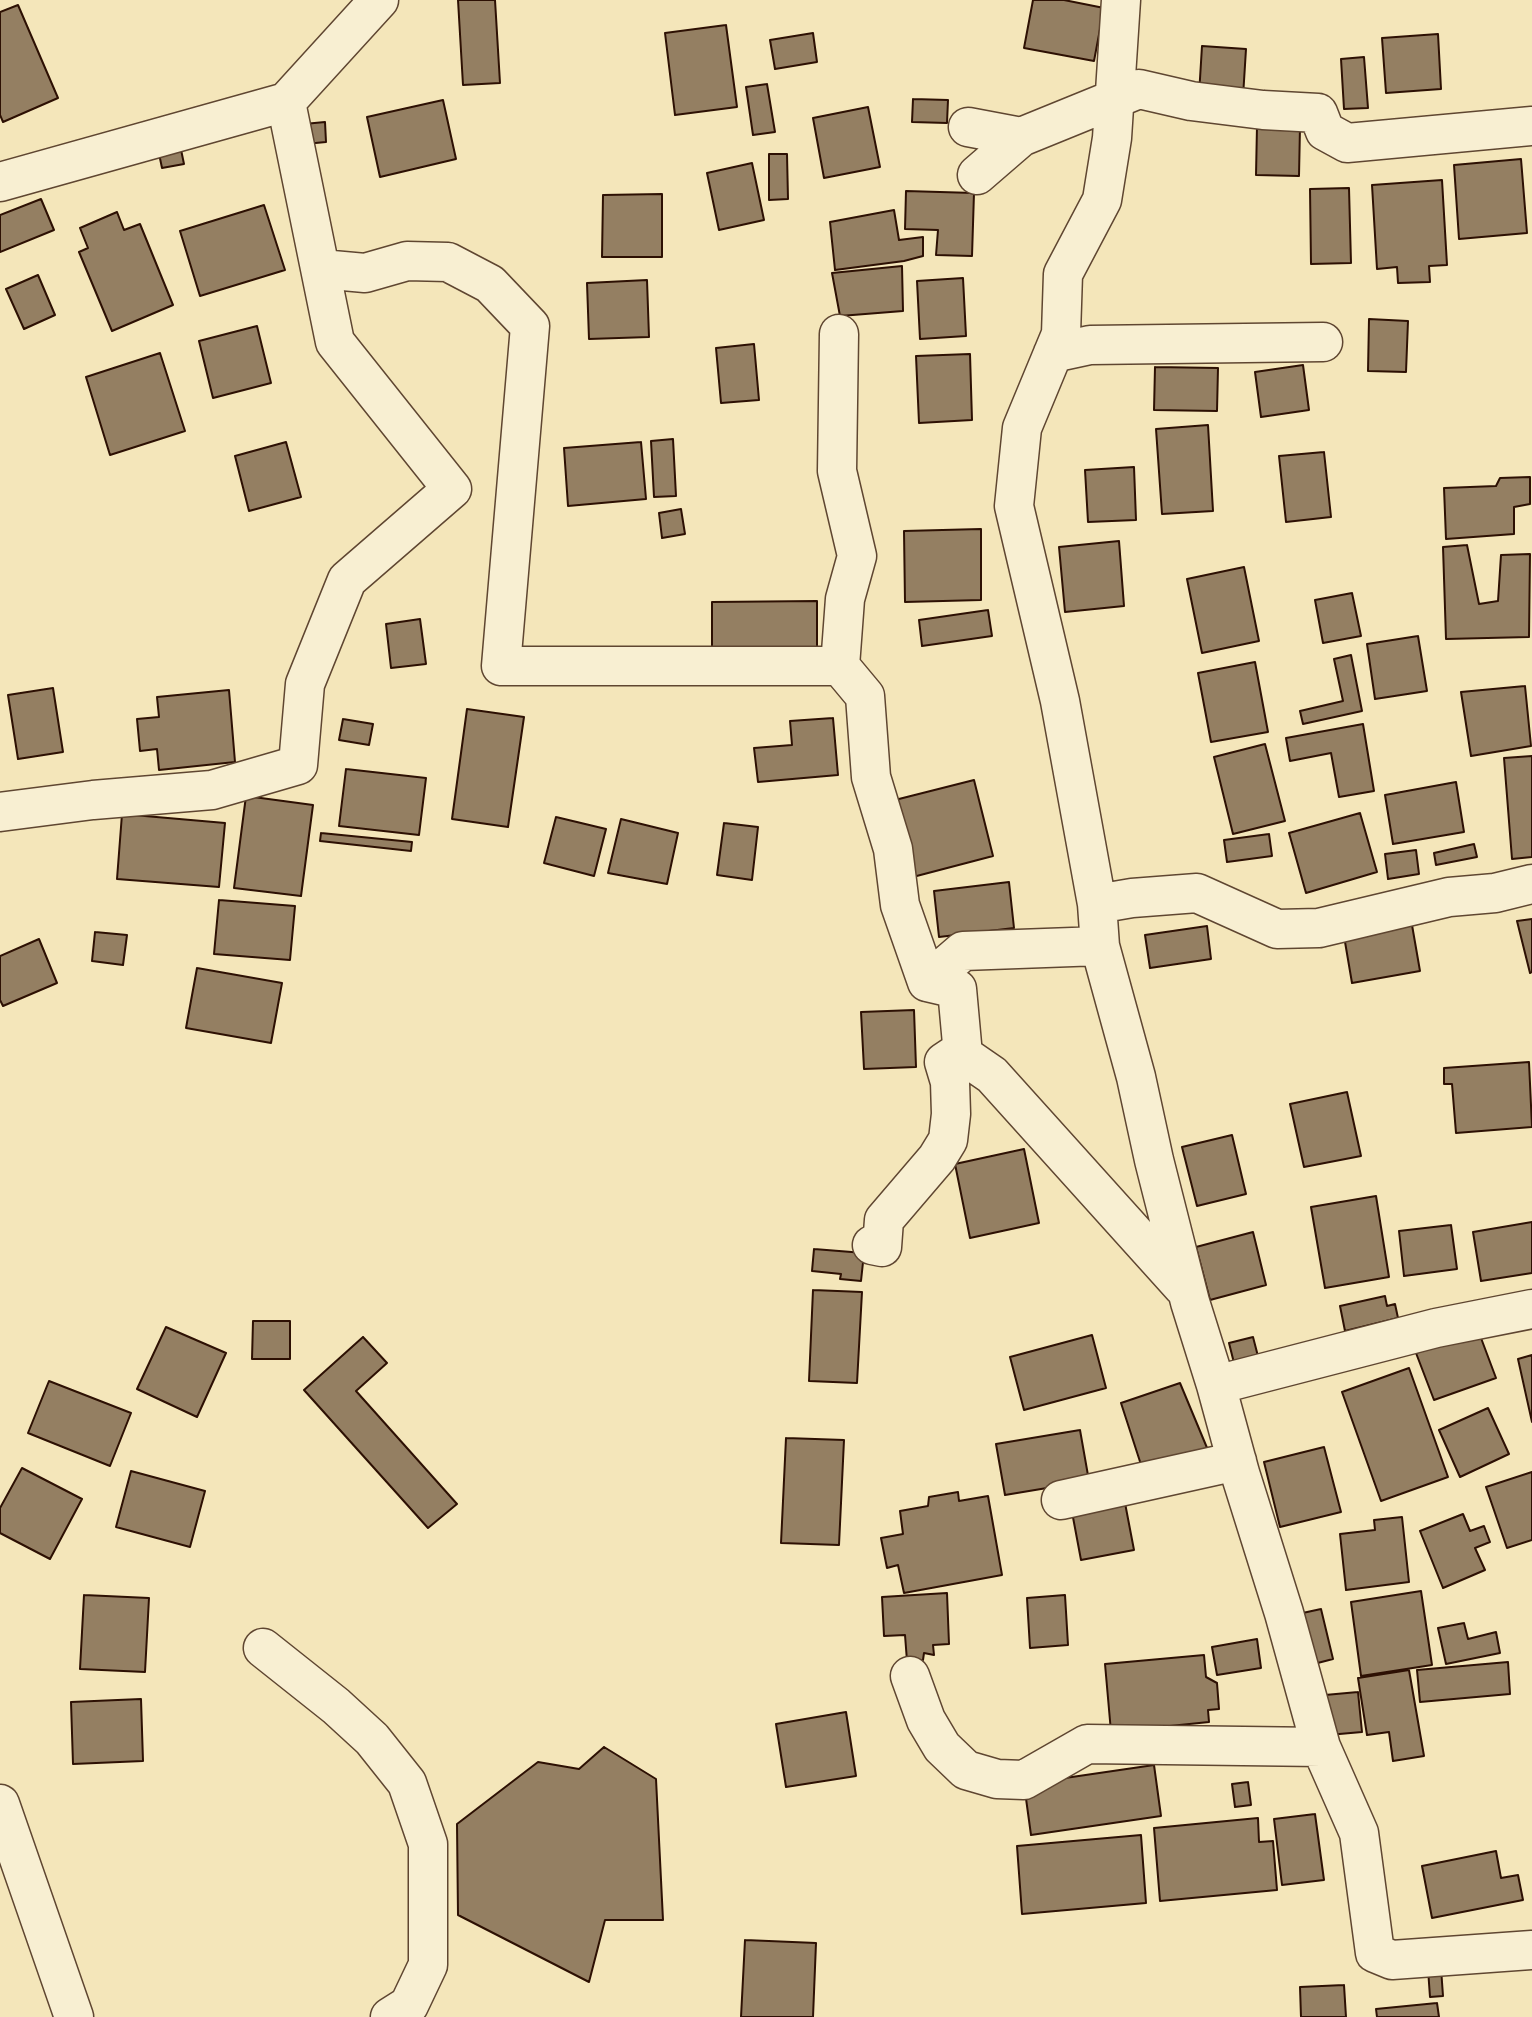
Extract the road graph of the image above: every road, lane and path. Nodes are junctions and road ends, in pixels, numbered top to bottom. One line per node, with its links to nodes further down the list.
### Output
1 (379, 0): 4 (street)
2 (1121, 0): 3 (street)
3 (1115, 97): 5 (street); 7 (street); 13 (street)
4 (286, 102): 9 (street); 10 (street)
5 (1532, 126)
6 (968, 127): 7 (street)
7 (1021, 137): 8 (street)
8 (977, 175)
9 (0, 183)
10 (320, 270): 14 (street); 15 (street)
11 (839, 334): 14 (street)
12 (1323, 342): 13 (street)
13 (1053, 353): 17 (street)
14 (840, 666): 19 (street)
15 (0, 812)
16 (1532, 884): 17 (street)
17 (1097, 904): 18 (street)
18 (1100, 946): 19 (street); 22 (street)
19 (927, 982): 20 (street)
20 (962, 1050): 21 (street); 22 (street)
21 (872, 1245)
22 (1188, 1293): 24 (street)
23 (1532, 1309): 24 (street)
24 (1216, 1385): 25 (street)
25 (1237, 1461): 26 (street); 29 (street)
26 (1061, 1500)
27 (263, 1648): 33 (street)
28 (910, 1676): 29 (street)
29 (1321, 1747): 31 (street)
30 (0, 1804): 32 (street)
31 (1532, 1950)
32 (74, 2017)
33 (390, 2017)

